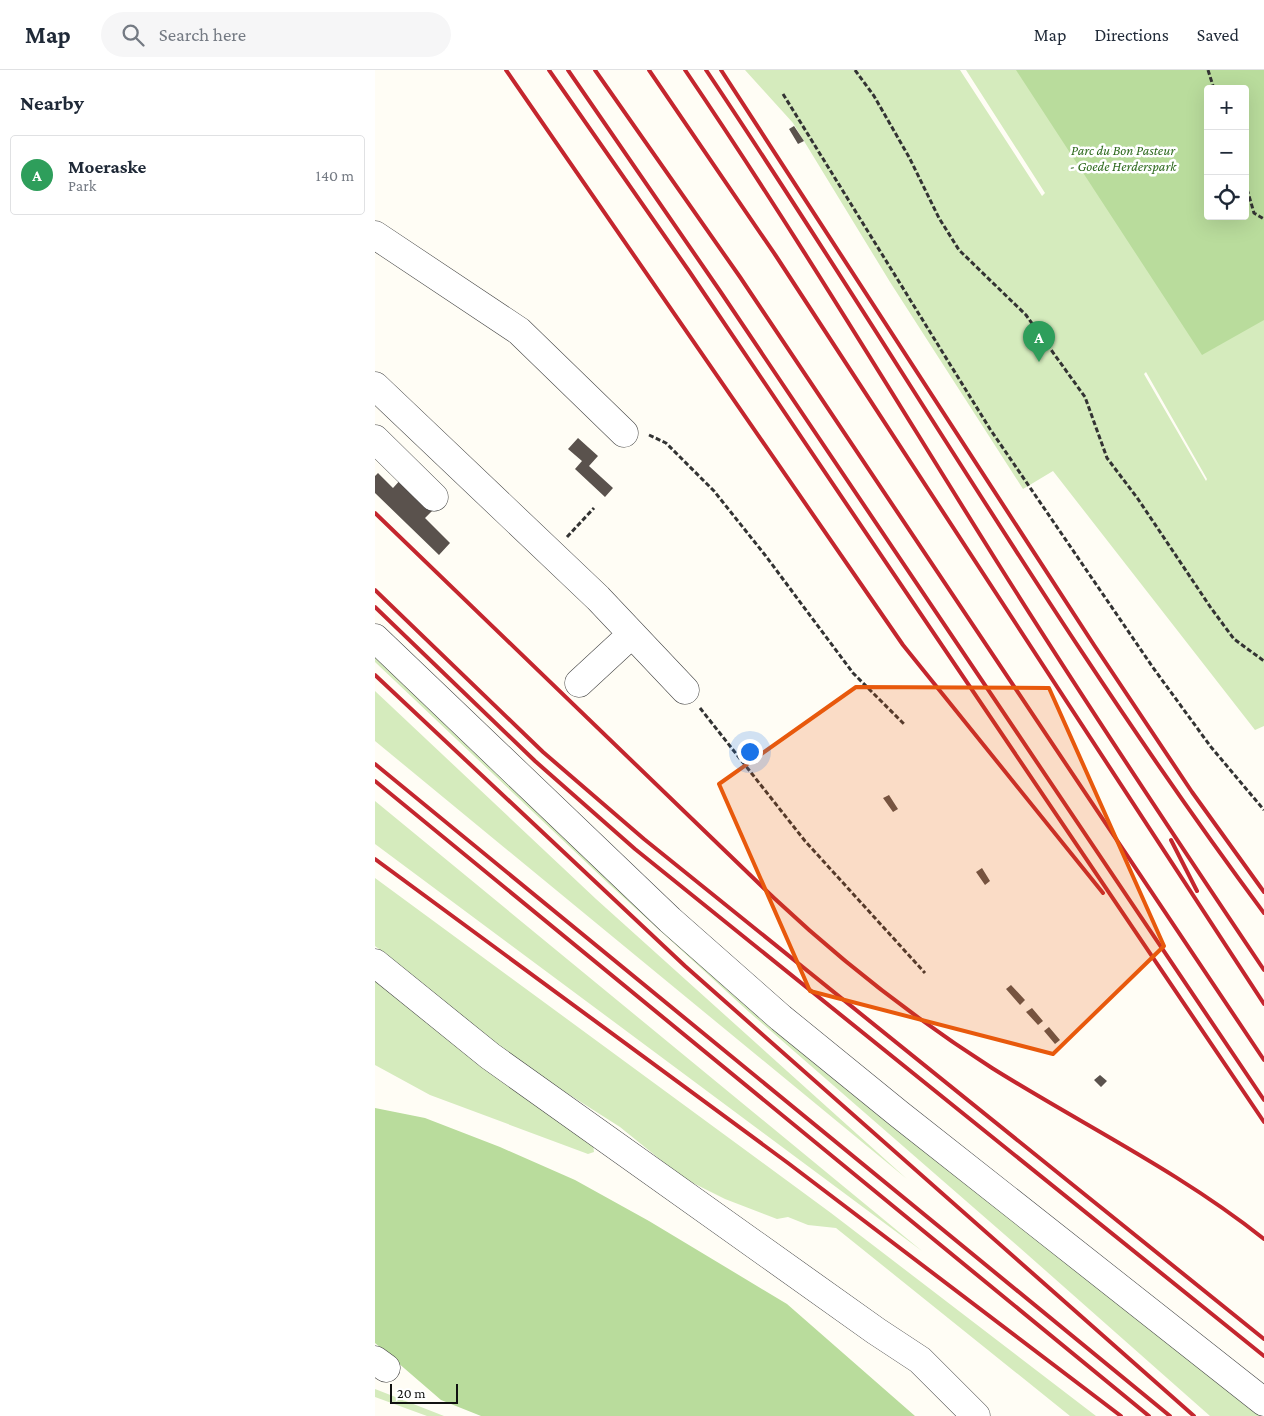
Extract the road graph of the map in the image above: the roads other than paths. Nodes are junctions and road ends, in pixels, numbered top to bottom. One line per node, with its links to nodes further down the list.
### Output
1 (375, 235): 3 (lane)
2 (375, 386): 6 (lane)
3 (624, 434)
4 (375, 439): 5 (lane)
5 (434, 497)
6 (632, 634): 8 (lane); 9 (lane)
7 (375, 638): 11 (lane)
8 (579, 683)
9 (685, 690)
10 (375, 963): 12 (lane)
11 (1264, 1402)
12 (976, 1416)

